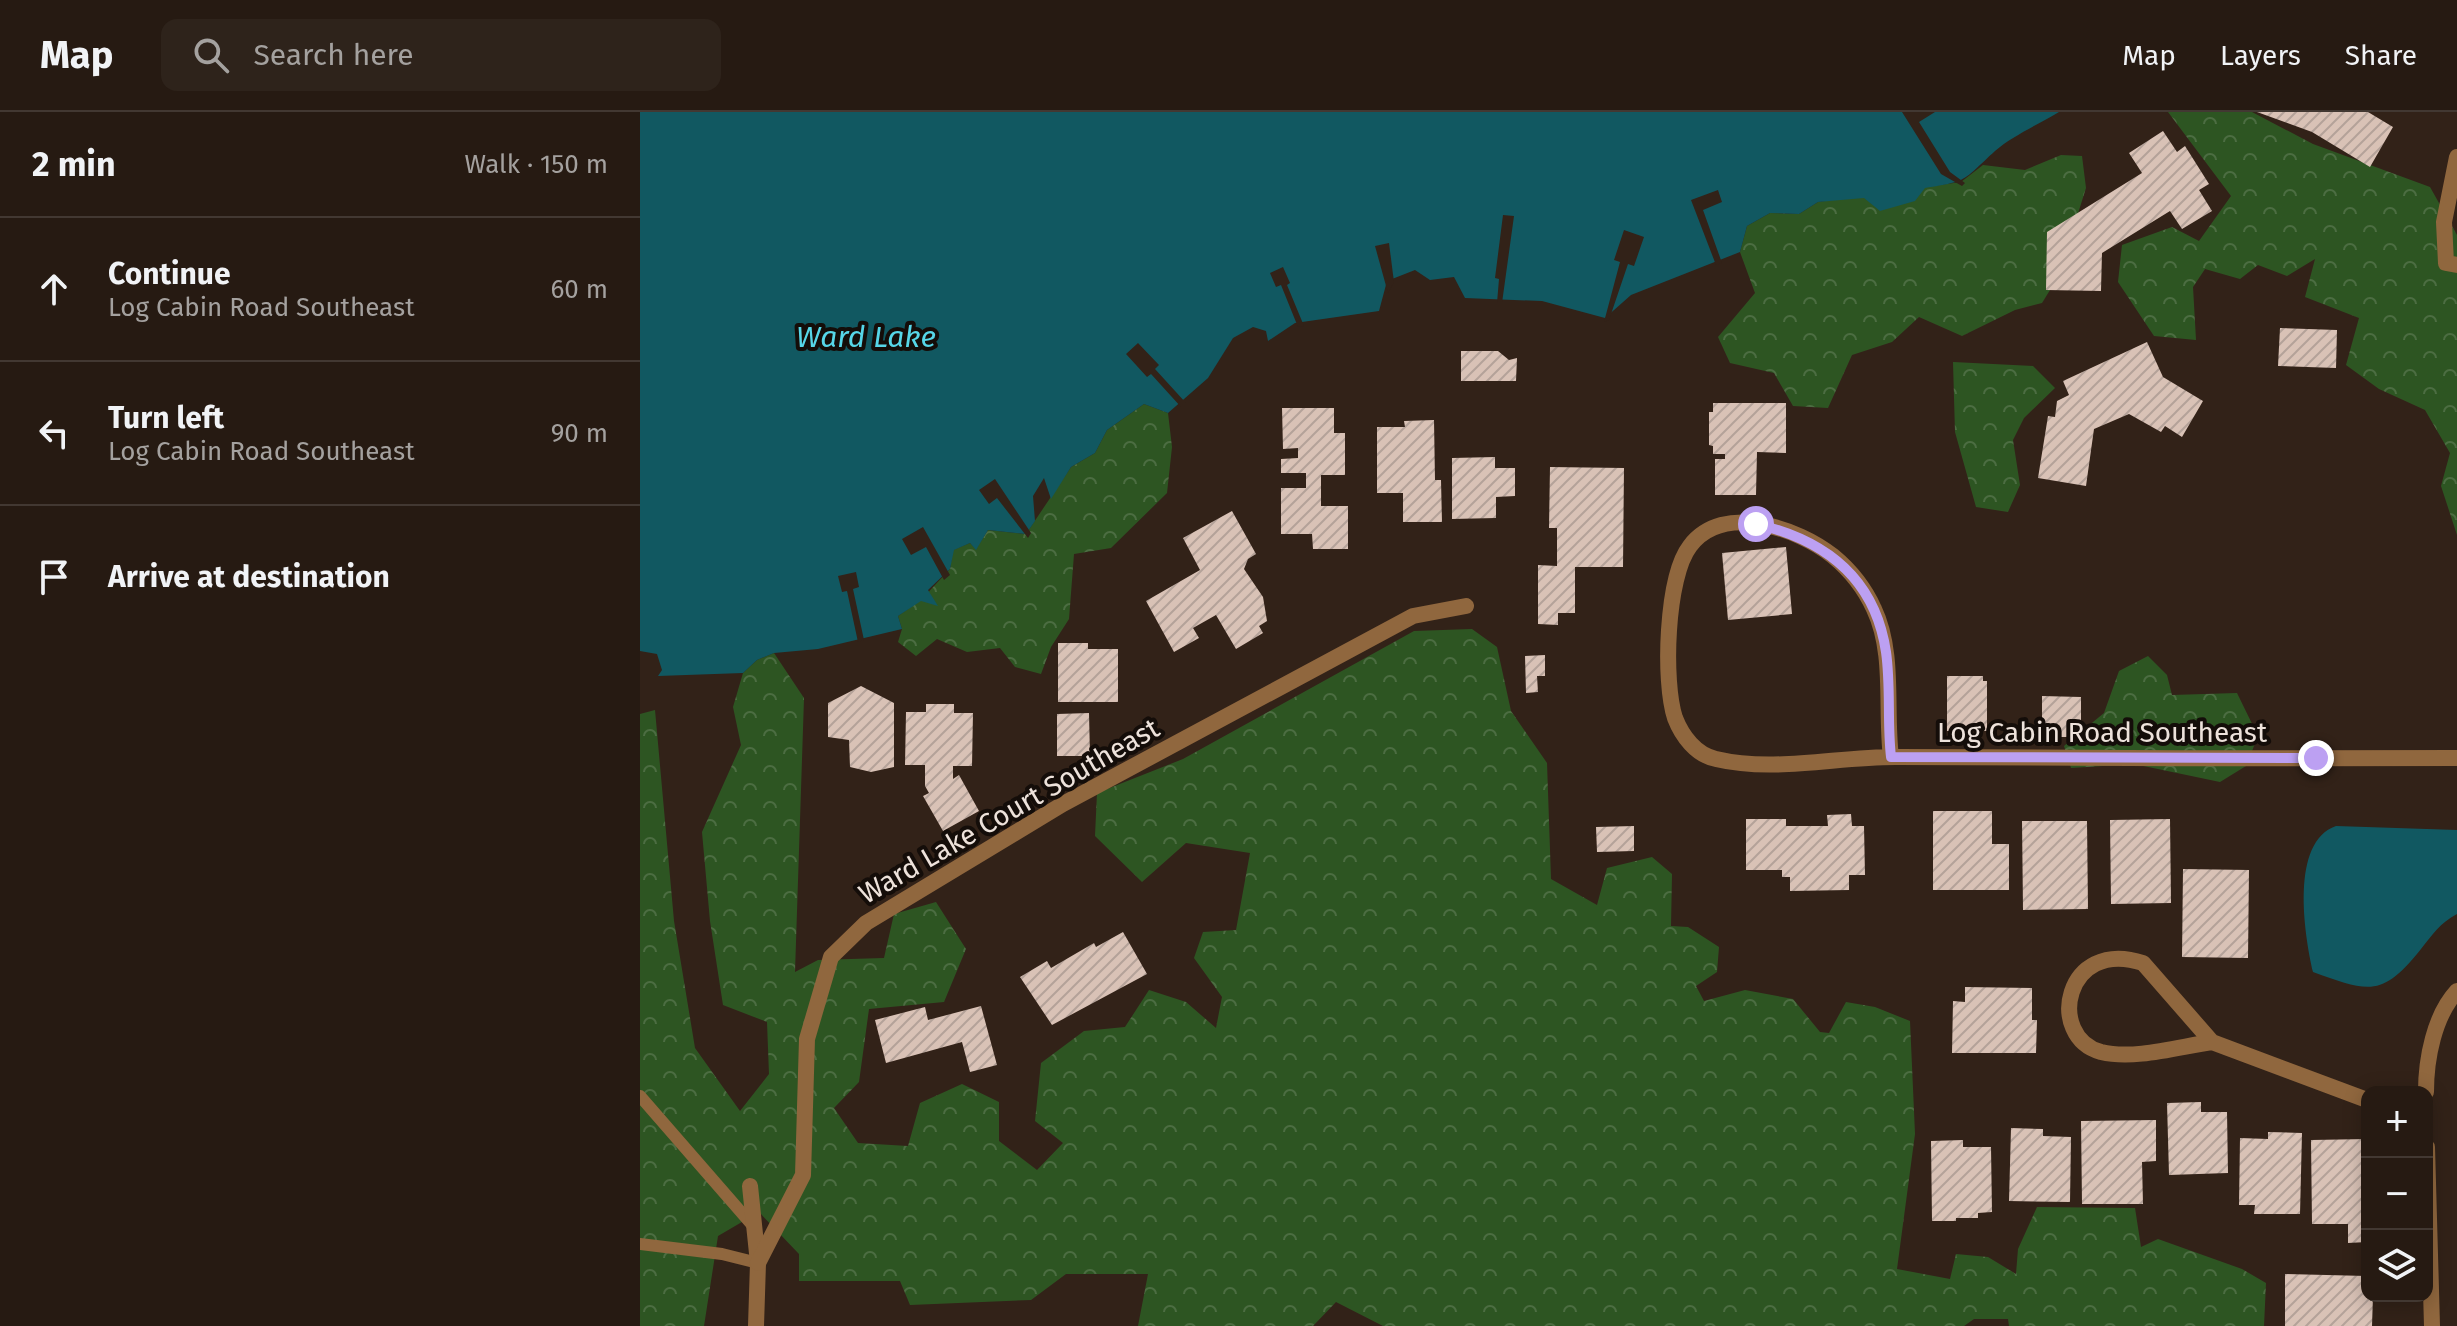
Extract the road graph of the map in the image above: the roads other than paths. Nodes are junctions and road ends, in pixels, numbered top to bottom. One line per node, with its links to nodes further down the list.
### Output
1 (2457, 157): 2 (street)
2 (2452, 264)
3 (1466, 606): 15 (street, Ward Lake Court Southeast)
4 (1891, 757): 4 (street, Log Cabin Road Southeast); 5 (street, Log Cabin Road Southeast)
5 (2457, 758)
6 (2457, 991): 8 (street)
7 (2212, 1042): 7 (street); 10 (street)
8 (2426, 1086)
9 (640, 1096): 13 (lane)
10 (2361, 1098)
11 (2427, 1158): 17 (street)
12 (750, 1186): 13 (street)
13 (754, 1227): 15 (street)
14 (640, 1244): 15 (lane)
15 (758, 1263): 16 (street)
16 (756, 1326)
17 (2432, 1326)

